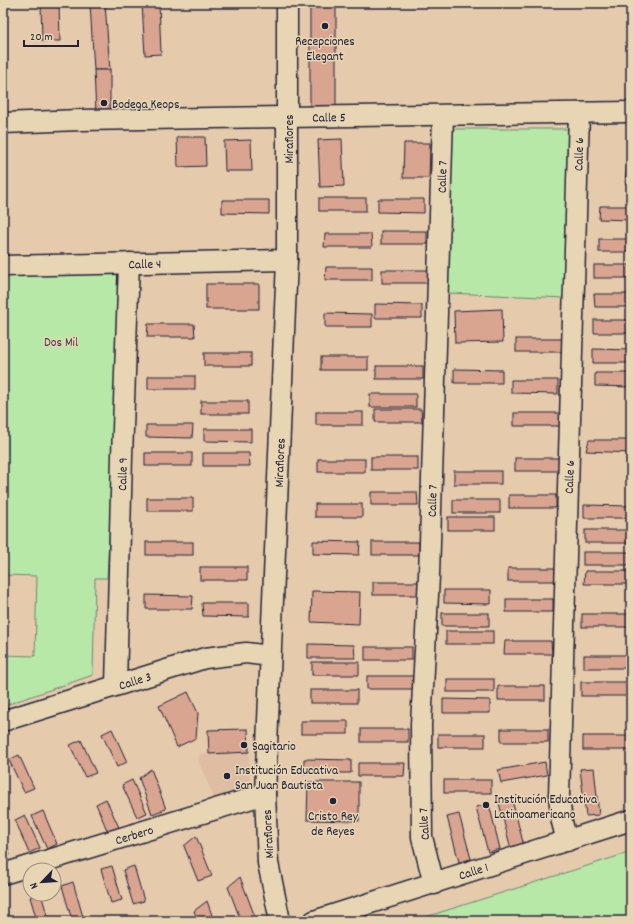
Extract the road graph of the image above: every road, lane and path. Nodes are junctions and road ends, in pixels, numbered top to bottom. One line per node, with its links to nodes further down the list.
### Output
1 (287, 3): 5 (street, Miraflores)
2 (631, 112): 3 (street, Calle 5)
3 (579, 113): 4 (street, Calle 5); 15 (street, Calle 6)
4 (443, 116): 5 (street, Calle 5); 17 (street, Calle 7)
5 (288, 119): 6 (street, Calle 5); 7 (street, Miraflores)
6 (3, 123)
7 (286, 260): 8 (street, Calle 4); 10 (street, Miraflores)
8 (130, 263): 9 (street, Calle 4); 11 (street, Calle 9)
9 (3, 266)
10 (270, 656): 11 (street, Calle 3); 13 (street, Miraflores)
11 (116, 685): 12 (street, Calle 3)
12 (3, 721)
13 (265, 794): 16 (street, Cerbero); 18 (street, Miraflores)
14 (631, 820): 15 (street, Calle 1)
15 (566, 841): 17 (street, Calle 1)
16 (3, 874)
17 (434, 884): 19 (street, Calle 1)
18 (280, 921)
19 (314, 921)

